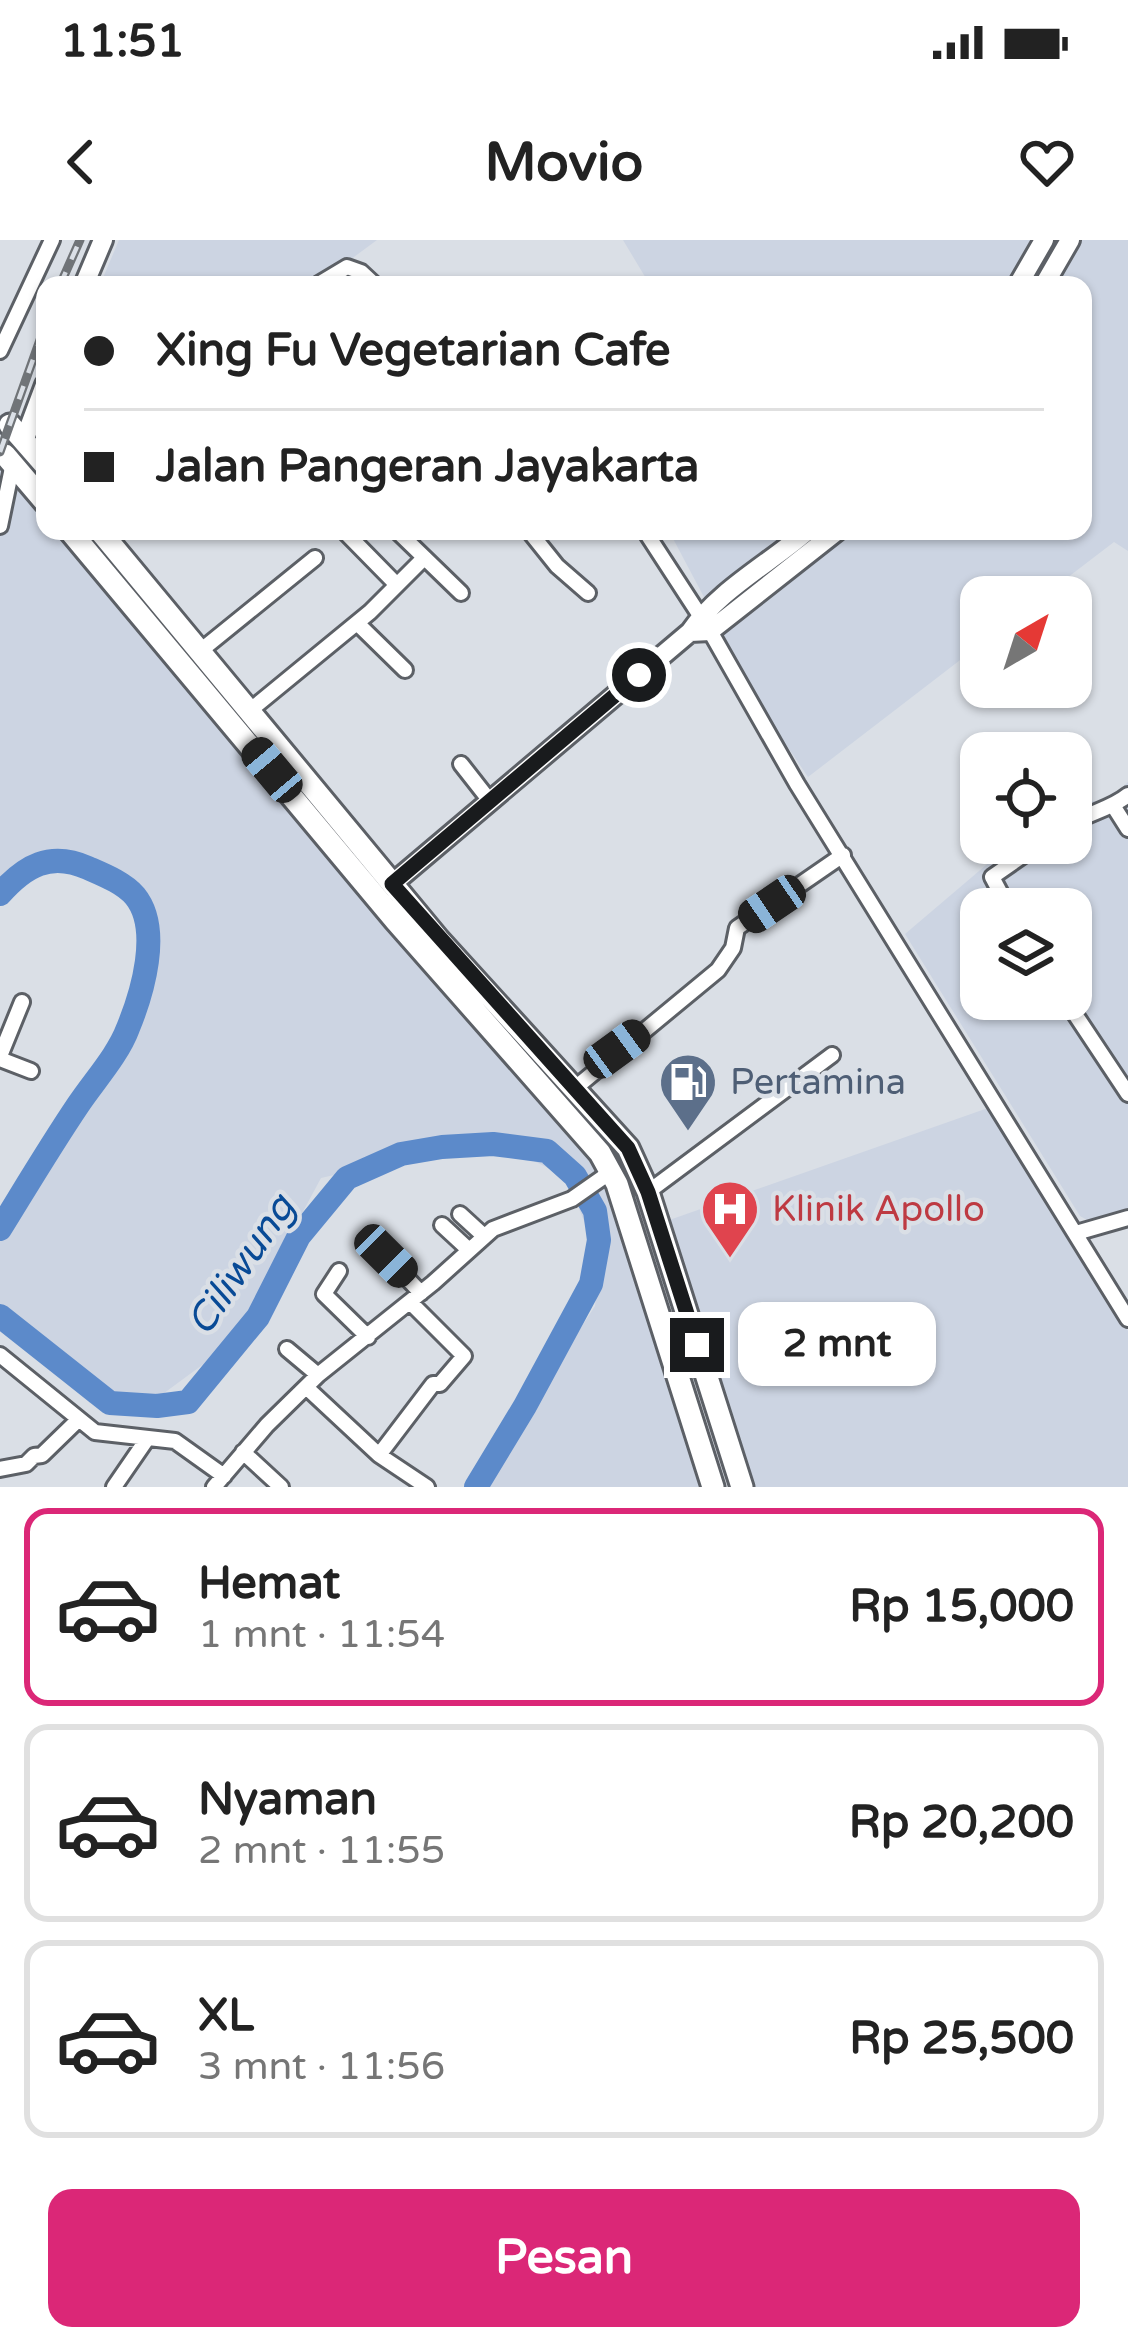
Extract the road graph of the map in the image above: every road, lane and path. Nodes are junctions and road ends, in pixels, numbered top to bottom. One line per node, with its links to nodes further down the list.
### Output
1 (52, 240): 10 (street)
2 (103, 240): 5 (street)
3 (1044, 240): 8 (street)
4 (1070, 240): 9 (street)
5 (88, 276)
6 (332, 276): 7 (street)
7 (361, 276)
8 (1023, 276)
9 (1049, 276)
10 (0, 351)
11 (36, 400): 12 (street)
12 (17, 433): 13 (main road)
13 (36, 455)
14 (9, 459): 15 (main road); 16 (street)
15 (36, 491)
16 (0, 526)
17 (78, 540): 37 (main road)
18 (107, 540): 34 (main road)
19 (353, 540): 29 (street)
20 (406, 540): 27 (street)
21 (537, 540): 26 (street)
22 (549, 540): 26 (street)
23 (650, 540): 33 (street)
24 (797, 540): 33 (street)
25 (824, 540): 33 (street)
26 (546, 550): 31 (street)
27 (424, 557): 29 (street); 30 (street)
28 (315, 558): 34 (street)
29 (397, 585): 32 (street)
30 (461, 593)
31 (589, 593)
32 (357, 623): 35 (street); 36 (street)
33 (701, 626): 41 (street); 45 (street)
34 (199, 652): 36 (main road)
35 (405, 670)
36 (248, 712): 37 (main road)
37 (280, 764): 40 (main road)
38 (461, 764): 41 (street)
39 (1128, 795): 42 (street)
40 (306, 797): 47 (main road); 56 (main road)
41 (490, 801): 47 (street)
42 (1114, 807): 43 (street); 44 (street)
43 (1092, 812)
44 (1128, 829)
45 (843, 855): 54 (street); 61 (street)
46 (1011, 864): 48 (street)
47 (392, 884): 54 (main road)
48 (998, 888)
49 (22, 1002): 52 (street)
50 (1079, 1020): 55 (street)
51 (832, 1055): 57 (street)
52 (0, 1058): 53 (street)
53 (32, 1071)
54 (574, 1089): 57 (main road)
55 (1128, 1094)
56 (612, 1171): 62 (street); 82 (main road)
57 (648, 1192): 83 (main road)
58 (460, 1214): 62 (street)
59 (1128, 1218): 61 (street)
60 (442, 1225): 63 (street)
61 (1076, 1233): 67 (street)
62 (484, 1236): 63 (street)
63 (469, 1250): 66 (street)
64 (386, 1256): 66 (street)
65 (339, 1271): 68 (street)
66 (416, 1297): 68 (street); 76 (street)
67 (1126, 1313)
68 (368, 1337): 71 (street)
69 (287, 1349): 71 (street)
70 (0, 1355): 73 (street)
71 (318, 1376): 72 (street)
72 (306, 1387): 75 (street); 76 (street)
73 (77, 1420): 74 (street); 77 (street)
74 (147, 1439): 78 (street); 79 (street)
75 (243, 1452): 78 (street); 80 (street)
76 (379, 1455): 81 (street)
77 (0, 1469)
78 (219, 1482)
79 (114, 1487)
80 (281, 1487)
81 (427, 1487)
82 (713, 1487)
83 (742, 1487)

